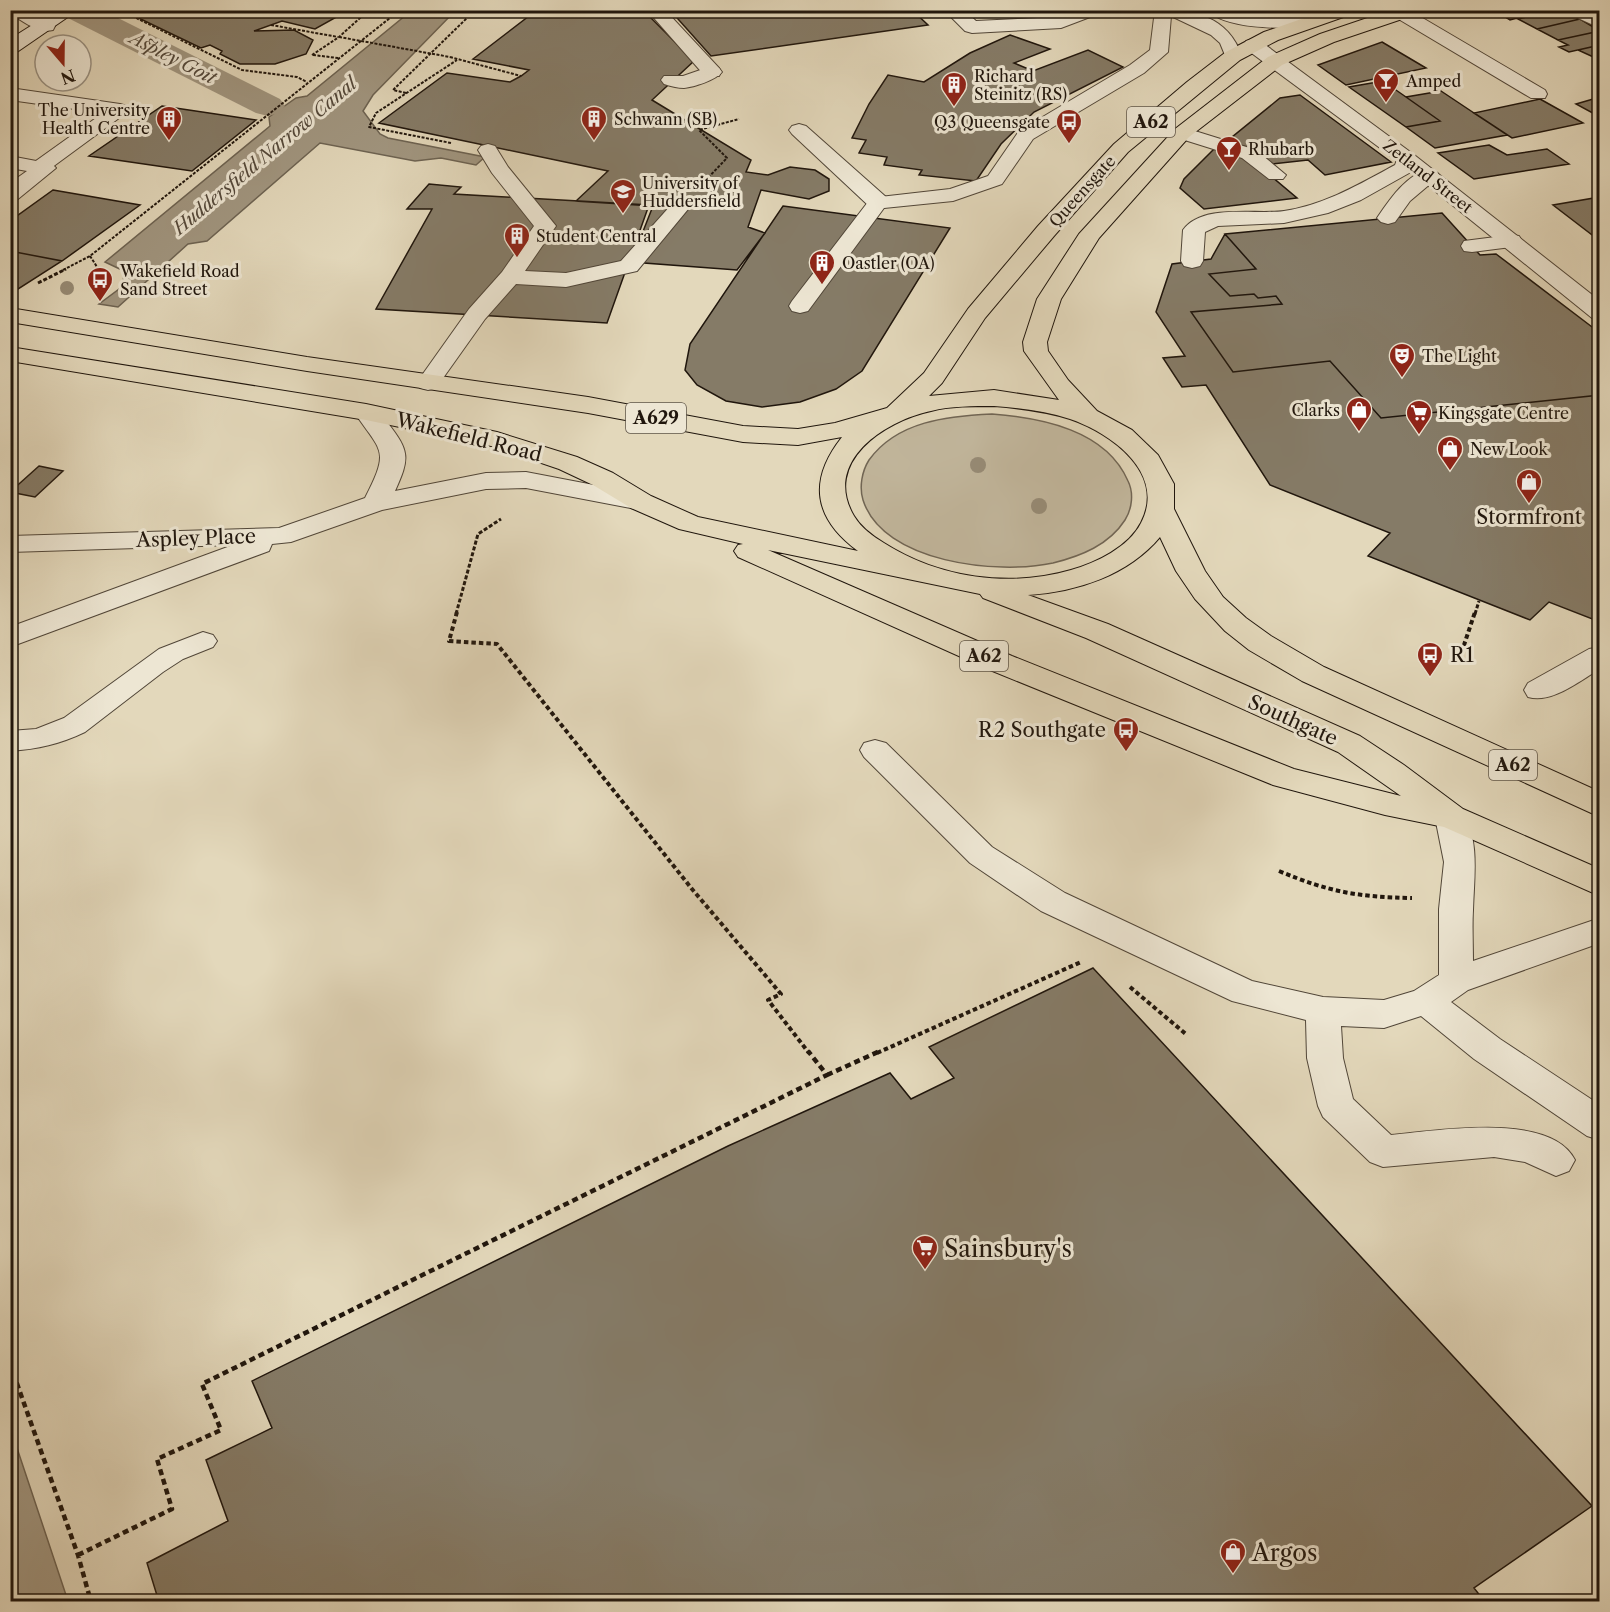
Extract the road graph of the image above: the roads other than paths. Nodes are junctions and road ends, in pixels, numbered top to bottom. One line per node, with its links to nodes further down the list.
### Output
1 (17, 10): 11 (street)
2 (655, 10): 18 (lane)
3 (952, 10): 4 (street)
4 (1092, 10)
5 (1140, 10): 9 (lane)
6 (1216, 10): 12 (lane)
7 (1347, 10): 12 (highway, Queensgate / A62)
8 (1575, 10): 13 (street)
9 (1174, 12): 16 (lane); 31 (lane)
10 (1406, 12): 17 (highway, Queensgate / A62); 21 (lane)
11 (58, 18): 15 (street)
12 (1306, 22): 14 (highway, Queensgate / A62)
13 (1599, 22)
14 (1253, 45): 16 (highway, Queensgate / A62); 17 (street, Zetland Street)
15 (10, 48)
16 (1233, 56): 46 (highway, Queensgate / A62)
17 (1275, 61): 23 (highway, Queensgate / A62); 25 (street, Zetland Street)
18 (712, 72): 19 (street)
19 (671, 80)
20 (10, 94): 27 (lane)
21 (1538, 94)
22 (799, 130): 31 (street)
23 (1182, 133): 28 (lane); 47 (highway, Queensgate / A62)
24 (489, 150): 37 (lane)
25 (1406, 158): 29 (street, Zetland Street); 38 (lane)
26 (10, 162): 27 (street)
27 (40, 167): 30 (street)
28 (1276, 175)
29 (1429, 175): 33 (lane); 34 (street, Zetland Street)
30 (10, 194)
31 (878, 202): 40 (lane)
32 (679, 208): 39 (lane)
33 (1388, 219)
34 (1511, 241): 35 (lane); 41 (street, Zetland Street)
35 (1472, 246)
36 (503, 249): 37 (lane)
37 (527, 252): 39 (lane)
38 (1192, 261)
39 (510, 277): 44 (lane)
40 (800, 306)
41 (1599, 312)
42 (10, 315): 44 (highway, Wakefield Road / A629)
43 (10, 354): 45 (highway, Wakefield Road)
44 (428, 383): 46 (highway, Wakefield Road / A629)
45 (366, 412): 48 (highway, Wakefield Road); 49 (lane)
46 (889, 416): 47 (highway, Wakefield Road); 54 (highway)
47 (1088, 417): 50 (highway)
48 (641, 502): 49 (lane, Aspley Place); 51 (highway, Wakefield Road)
49 (376, 503): 52 (lane, Aspley Place)
50 (1162, 511): 55 (highway); 62 (highway, A62)
51 (689, 523): 54 (highway, Wakefield Road); 63 (highway, A62)
52 (282, 536): 53 (lane, Aspley Place); 56 (lane)
53 (10, 544)
54 (913, 570): 55 (highway)
55 (972, 584): 63 (highway, Southgate / A62)
56 (10, 638)
57 (203, 641): 60 (lane)
58 (1599, 656): 59 (street)
59 (1539, 690)
60 (10, 741)
61 (875, 750): 68 (lane)
62 (1599, 806)
63 (1451, 817): 64 (highway, Southgate / A62); 66 (lane)
64 (1599, 884)
65 (1599, 930): 66 (lane)
66 (1456, 981): 67 (lane)
67 (1426, 1001): 68 (lane); 69 (lane)
68 (1323, 1011): 70 (lane)
69 (1599, 1125)
70 (1556, 1160)

